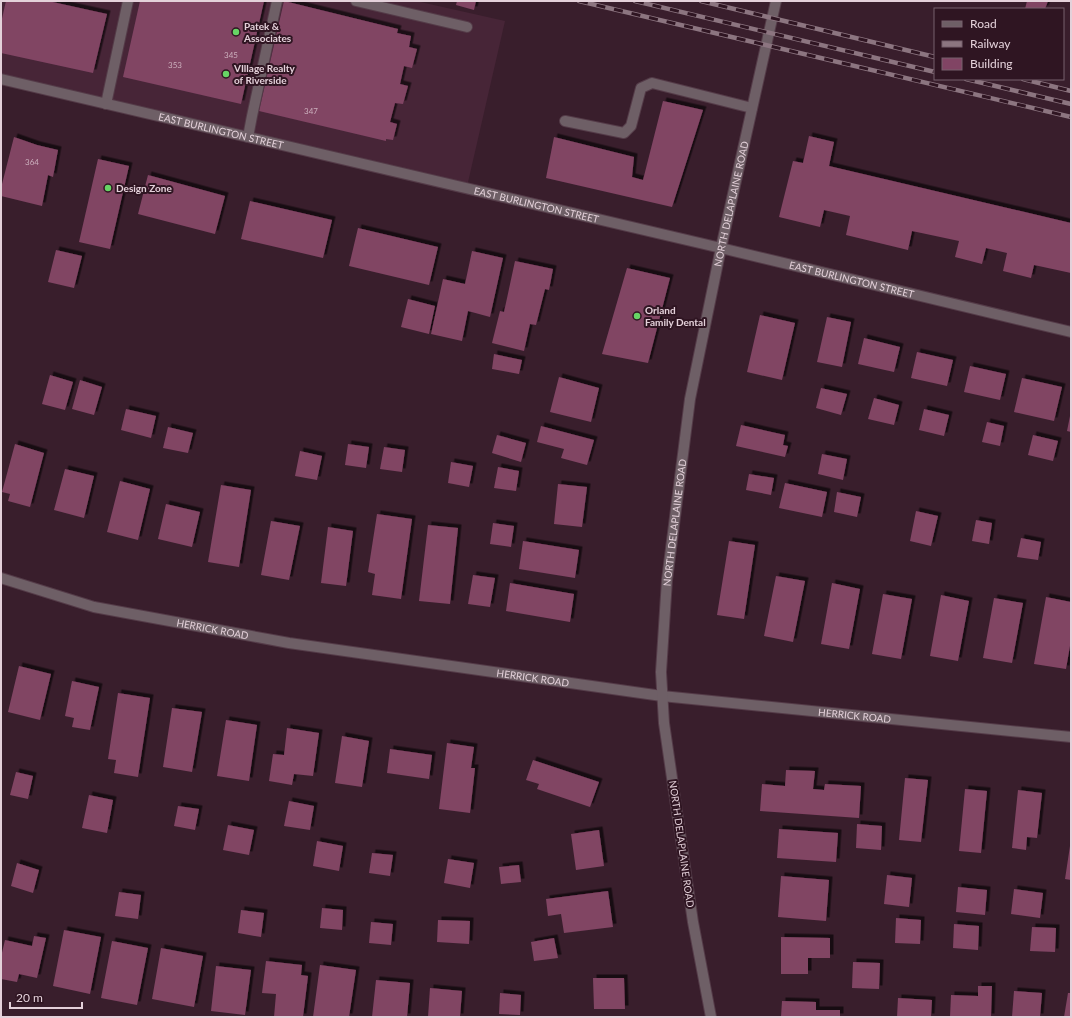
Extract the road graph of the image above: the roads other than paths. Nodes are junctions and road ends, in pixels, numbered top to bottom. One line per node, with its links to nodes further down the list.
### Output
1 (128, 1): 7 (street)
2 (277, 1): 10 (street)
3 (356, 1): 5 (street)
4 (776, 1): 8 (street, NORTH DELAPLAINE ROAD)
5 (467, 27)
6 (1, 79): 7 (street, EAST BURLINGTON STREET)
7 (106, 104): 10 (street, EAST BURLINGTON STREET)
8 (752, 108): 9 (street); 11 (street, NORTH DELAPLAINE ROAD)
9 (565, 121)
10 (248, 137): 11 (street, EAST BURLINGTON STREET)
11 (721, 248): 12 (street, EAST BURLINGTON STREET); 14 (street, NORTH DELAPLAINE ROAD)
12 (1071, 332)
13 (1, 578): 14 (street, HERRICK ROAD)
14 (662, 696): 15 (street, HERRICK ROAD); 16 (street, NORTH DELAPLAINE ROAD)
15 (1071, 737)
16 (711, 1017)

